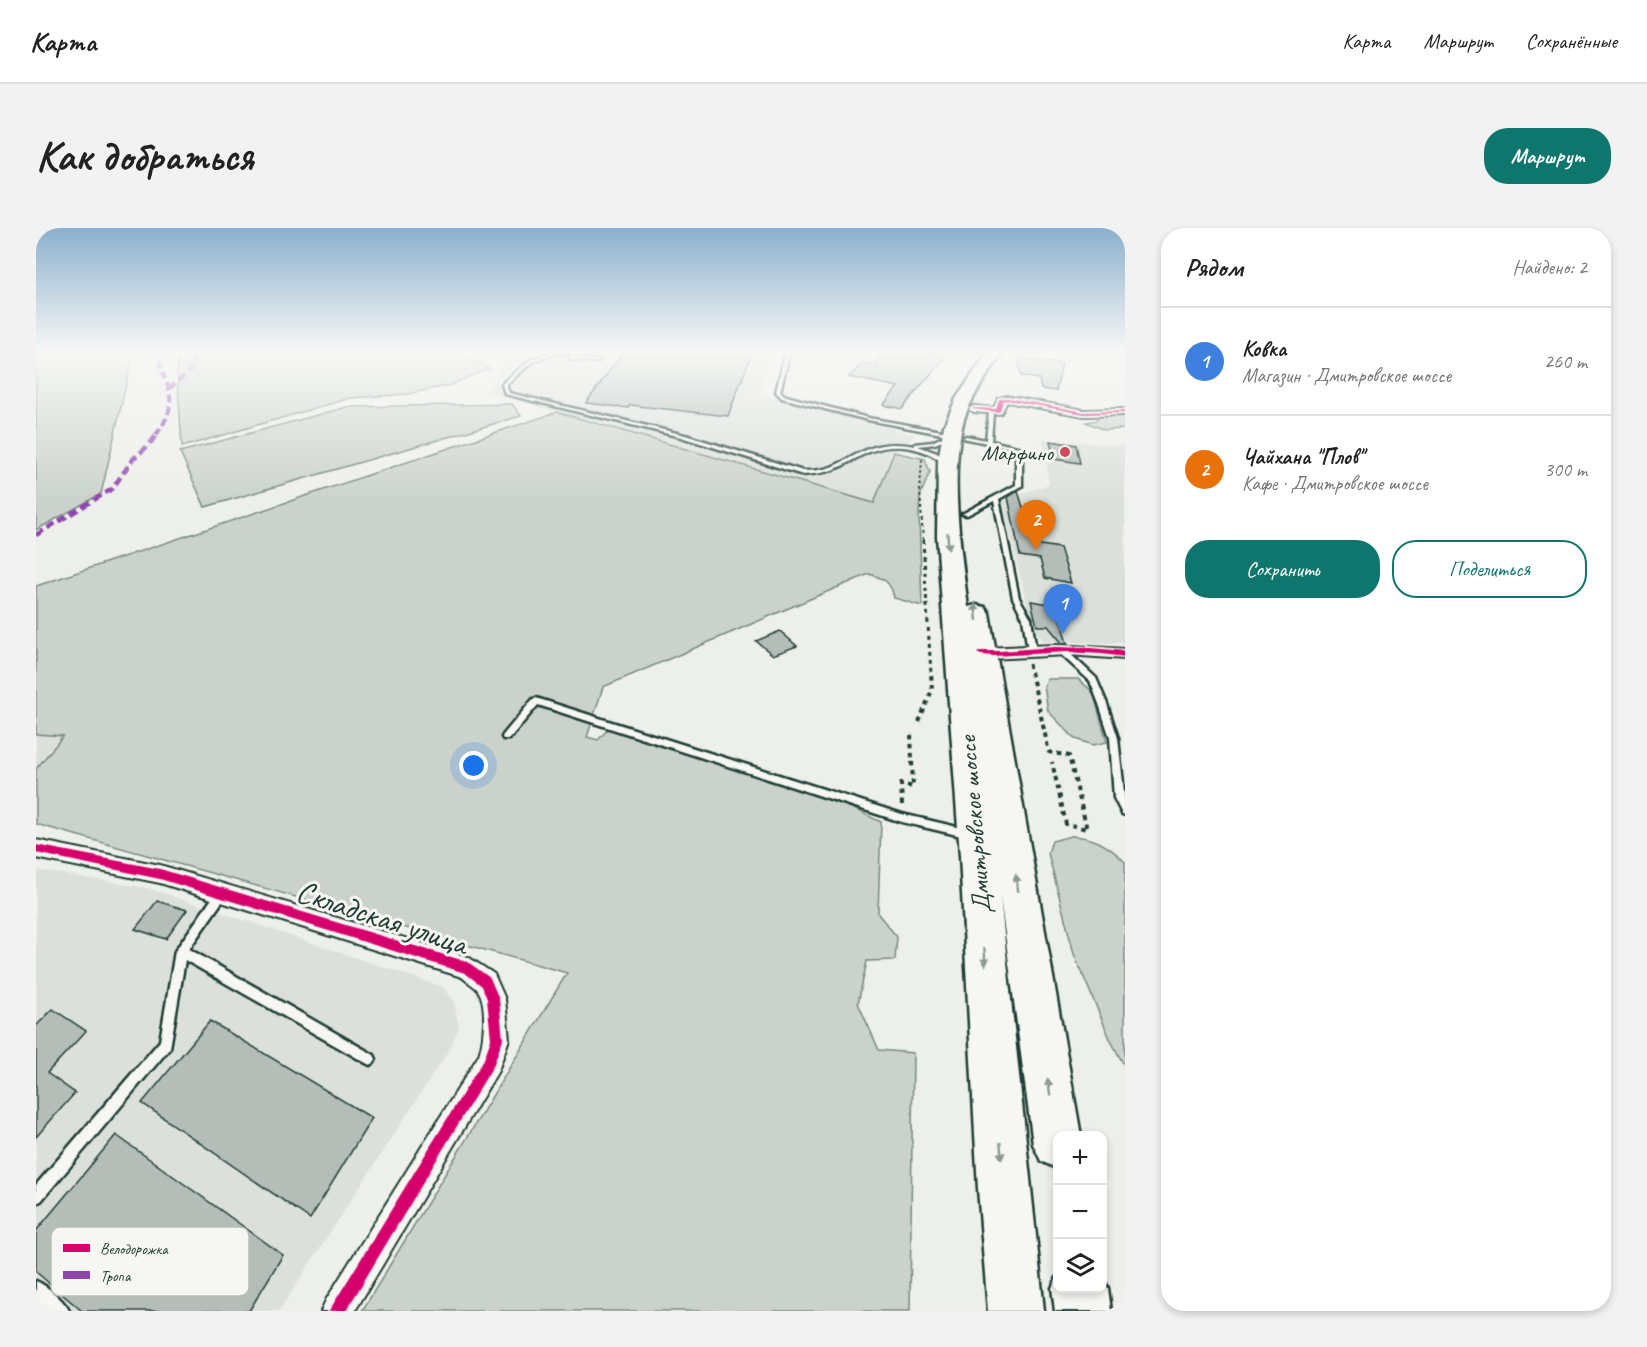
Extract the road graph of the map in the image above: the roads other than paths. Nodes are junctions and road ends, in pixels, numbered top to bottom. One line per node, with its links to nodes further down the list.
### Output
1 (534, 401): 10 (lane)
2 (798, 401): 9 (lane)
3 (963, 401): 9 (highway, Дмитровское шоссе)
4 (985, 401): 7 (highway, Дмитровское шоссе)
5 (1001, 401): 7 (street)
6 (1015, 401): 8 (street)
7 (982, 411): 9 (highway, Дмитровское шоссе)
8 (1125, 412)
9 (964, 437): 10 (lane); 11 (highway, Дмитровское шоссе); 12 (lane); 13 (highway, Дмитровское шоссе)
10 (909, 446): 11 (lane)
11 (948, 465): 20 (highway, Дмитровское шоссе, one-way to 20)
12 (996, 498): 13 (lane); 15 (lane)
13 (965, 514): 16 (highway, Дмитровское шоссе, one-way to 13)
14 (1061, 650): 15 (street); 17 (street); 19 (lane)
15 (1029, 651): 16 (street)
16 (981, 653): 25 (highway, Дмитровское шоссе, one-way to 16)
17 (1125, 654)
18 (506, 737): 20 (lane)
19 (1125, 811)
20 (975, 836): 31 (highway, Дмитровское шоссе, one-way to 31)
21 (36, 849): 22 (street, Складская улица)
22 (222, 893): 23 (lane); 30 (street, Складская улица)
23 (181, 951): 24 (lane); 26 (lane)
24 (370, 1059)
25 (1056, 1131)
26 (36, 1196)
27 (36, 1289): 29 (lane)
28 (1081, 1293): 32 (highway)
29 (61, 1311)
30 (337, 1311)
31 (1016, 1311)
32 (1083, 1311)

